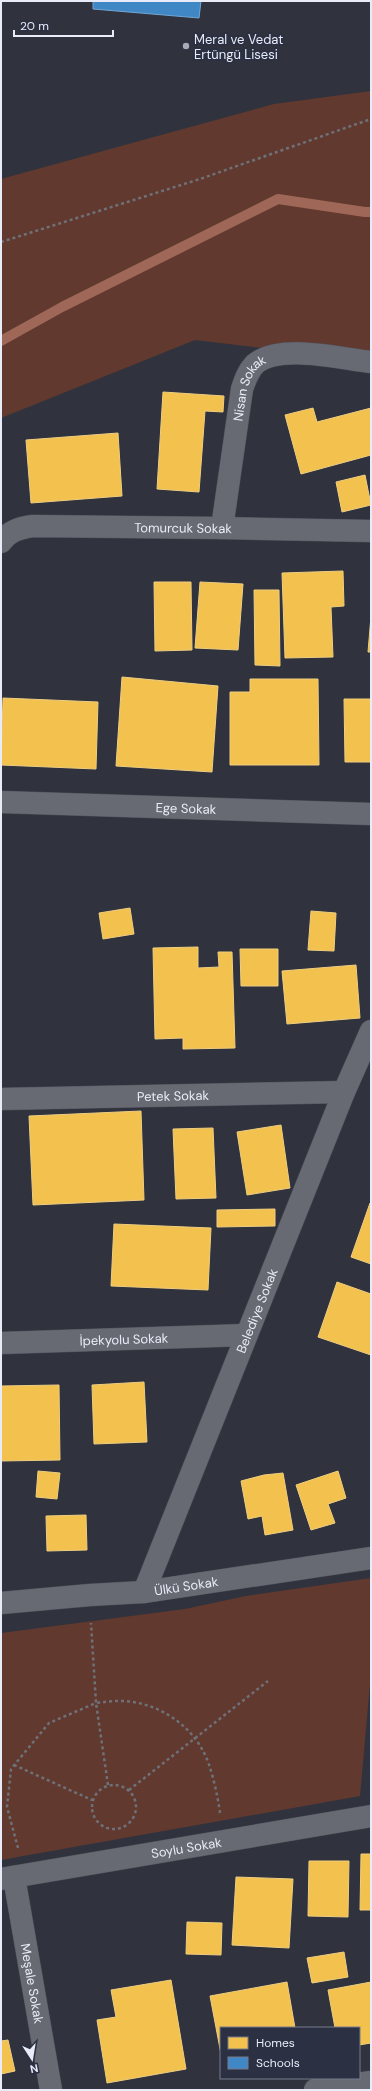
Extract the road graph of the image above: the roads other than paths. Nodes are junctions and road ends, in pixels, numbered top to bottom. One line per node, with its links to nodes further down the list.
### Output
1 (371, 362): 2 (street, Nisan Sokak)
2 (222, 528): 3 (street, Tomurcuk Sokak); 4 (street, Tomurcuk Sokak)
3 (371, 531)
4 (1, 542)
5 (1, 802): 6 (street, Ege Sokak)
6 (371, 814)
7 (371, 1031): 8 (street, Belediye Sokak)
8 (344, 1092): 9 (street, Petek Sokak); 10 (street, Belediye Sokak)
9 (1, 1098)
10 (246, 1336): 11 (street, İpekyolu Sokak); 13 (street, Belediye Sokak)
11 (1, 1342)
12 (371, 1558): 13 (street, Ülkü Sokak)
13 (144, 1592): 14 (street, Ülkü Sokak)
14 (1, 1603)
15 (371, 1816): 16 (street, Soylu Sokak)
16 (7, 1878): 18 (street, Meşale Sokak)
17 (371, 2082): 19 (street)
18 (51, 2090)
19 (316, 2090)

